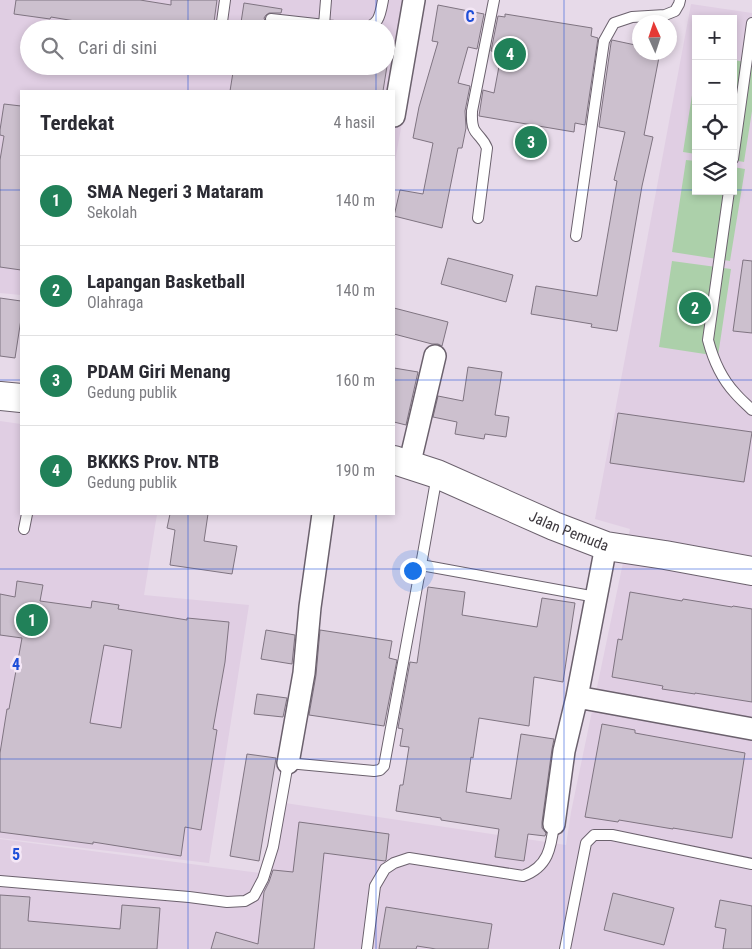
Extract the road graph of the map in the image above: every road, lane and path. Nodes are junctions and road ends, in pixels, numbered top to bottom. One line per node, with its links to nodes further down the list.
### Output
1 (225, 0): 8 (lane)
2 (326, 0): 10 (lane)
3 (383, 0): 11 (lane)
4 (414, 0): 13 (street)
5 (494, 0): 16 (lane)
6 (680, 0): 17 (lane)
7 (271, 19): 9 (lane)
8 (222, 20)
9 (280, 20)
10 (324, 20)
11 (377, 20)
12 (752, 23): 14 (lane)
13 (395, 110)
14 (734, 150)
15 (728, 195): 21 (lane)
16 (478, 218)
17 (576, 236)
18 (435, 356): 22 (street)
19 (0, 396): 20 (street)
20 (20, 398)
21 (752, 410)
22 (402, 463): 23 (street, Jalan Pemuda)
23 (437, 474): 27 (street, Jalan Pemuda); 28 (lane)
24 (27, 515): 26 (lane)
25 (323, 515): 33 (street)
26 (24, 529)
27 (606, 546): 29 (street, Jalan Pemuda); 30 (street)
28 (421, 565): 30 (lane); 33 (lane)
29 (752, 571)
30 (596, 597): 31 (street)
31 (577, 697): 32 (street); 34 (street)
32 (752, 729)
33 (288, 763): 36 (lane)
34 (554, 824): 37 (lane)
35 (752, 864): 38 (lane)
36 (0, 881)
37 (366, 949)
38 (565, 949)

